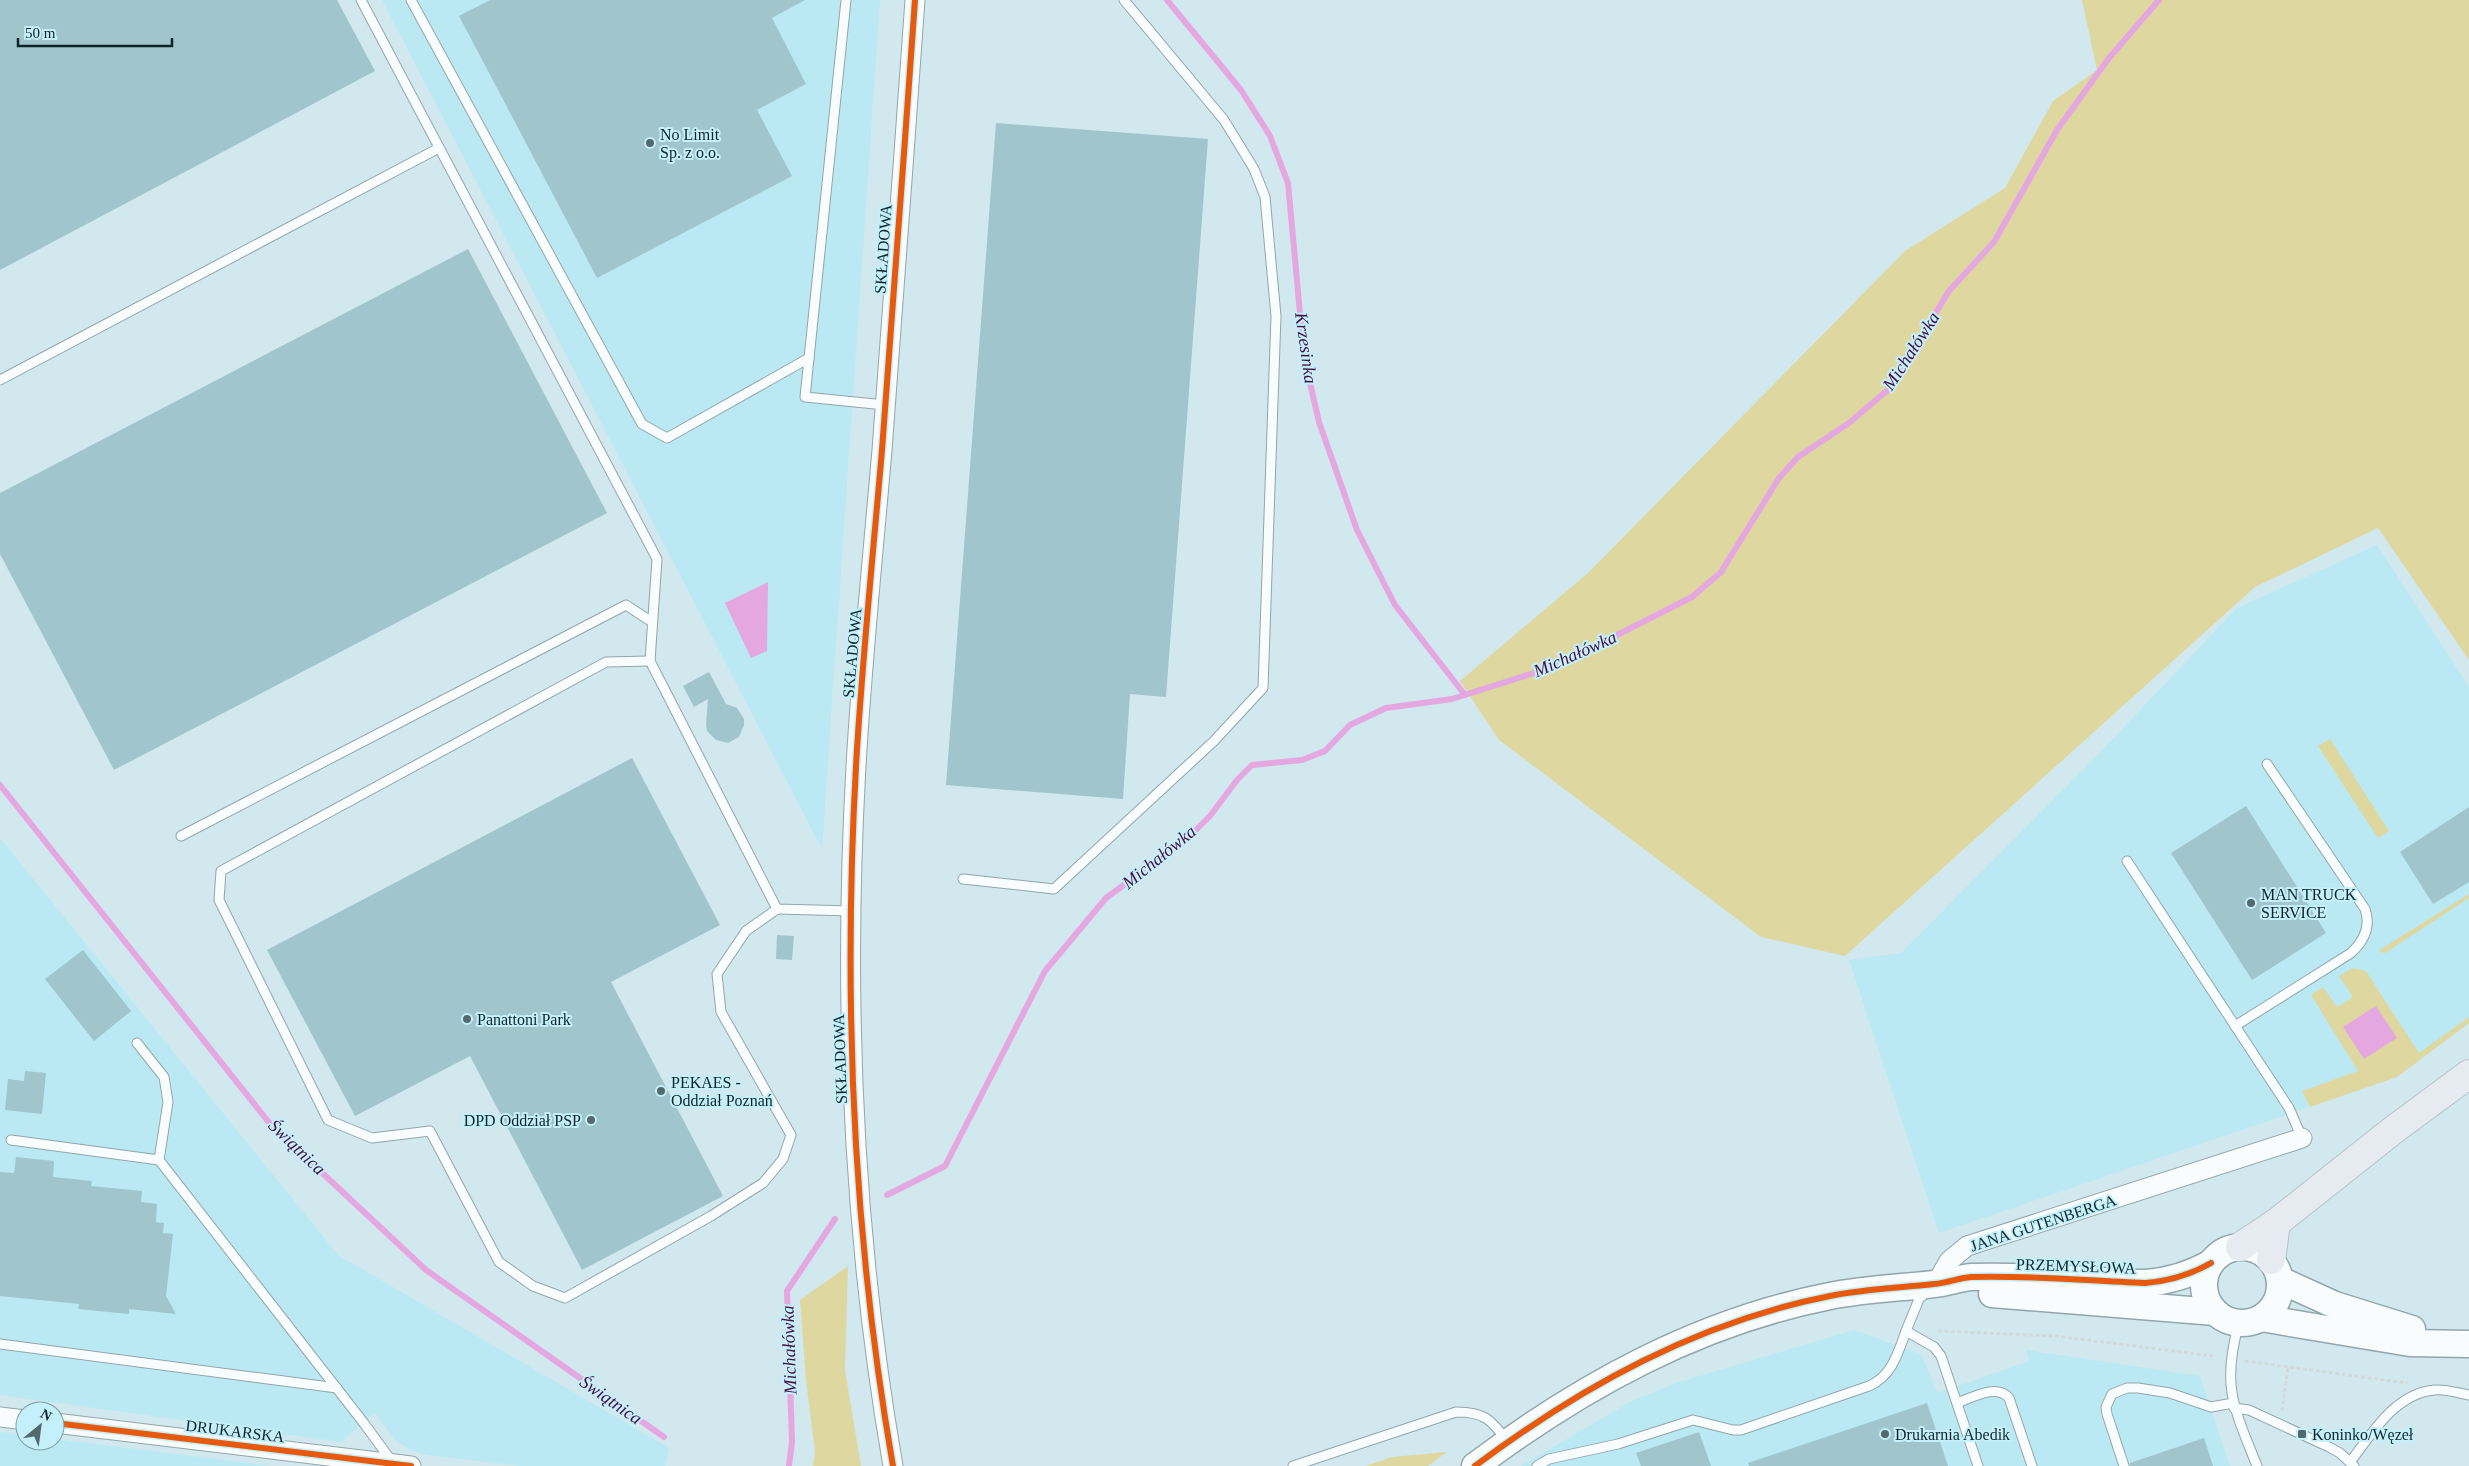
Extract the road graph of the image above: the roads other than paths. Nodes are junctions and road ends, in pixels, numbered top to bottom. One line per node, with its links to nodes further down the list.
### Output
1 (361, 0): 6 (lane)
2 (411, 0): 7 (lane)
3 (846, 0): 7 (lane)
4 (915, 0): 9 (street, SKŁADOWA)
5 (1124, 0): 15 (lane)
6 (439, 148): 8 (lane); 10 (lane)
7 (809, 358): 9 (lane)
8 (0, 380)
9 (885, 405): 17 (street, SKŁADOWA)
10 (652, 622): 11 (lane); 13 (lane)
11 (650, 661): 16 (lane); 16 (lane)
12 (2267, 764): 18 (lane)
13 (181, 836)
14 (2127, 861): 18 (lane)
15 (964, 879)
16 (777, 908): 17 (lane)
17 (853, 910): 44 (street, SKŁADOWA)
18 (2235, 1026): 21 (lane)
19 (137, 1043): 23 (lane)
20 (2469, 1074): 24 (highway)
21 (2302, 1138): 28 (street, JANA GUTENBERGA)
22 (11, 1140): 23 (lane)
23 (159, 1160): 34 (lane)
24 (2276, 1223): 25 (highway); 27 (highway)
25 (2240, 1247): 26 (street); 27 (street)
26 (2211, 1263): 28 (street, PRZEMYSŁOWA); 29 (street)
27 (2275, 1270): 30 (street); 32 (street)
28 (1936, 1284): 29 (street, PRZEMYSŁOWA); 31 (lane); 41 (street)
29 (2216, 1312): 30 (street)
30 (2250, 1320): 32 (street); 37 (lane)
31 (1906, 1331): 36 (lane); 47 (lane)
32 (2469, 1342)
33 (0, 1344): 34 (lane)
34 (337, 1388): 43 (lane)
35 (2469, 1395): 42 (lane)
36 (1957, 1403): 48 (lane); 49 (lane)
37 (2234, 1406): 42 (lane); 50 (lane); 51 (lane)
38 (0, 1417): 39 (street)
39 (15, 1419)
40 (65, 1424): 43 (street, DRUKARSKA)
41 (1508, 1442): 45 (lane); 46 (street)
42 (2353, 1463)
43 (402, 1465)
44 (893, 1466)
45 (1293, 1466)
46 (1476, 1466)
47 (1537, 1466)
48 (1978, 1466)
49 (2032, 1466)
50 (2124, 1466)
51 (2256, 1466)

